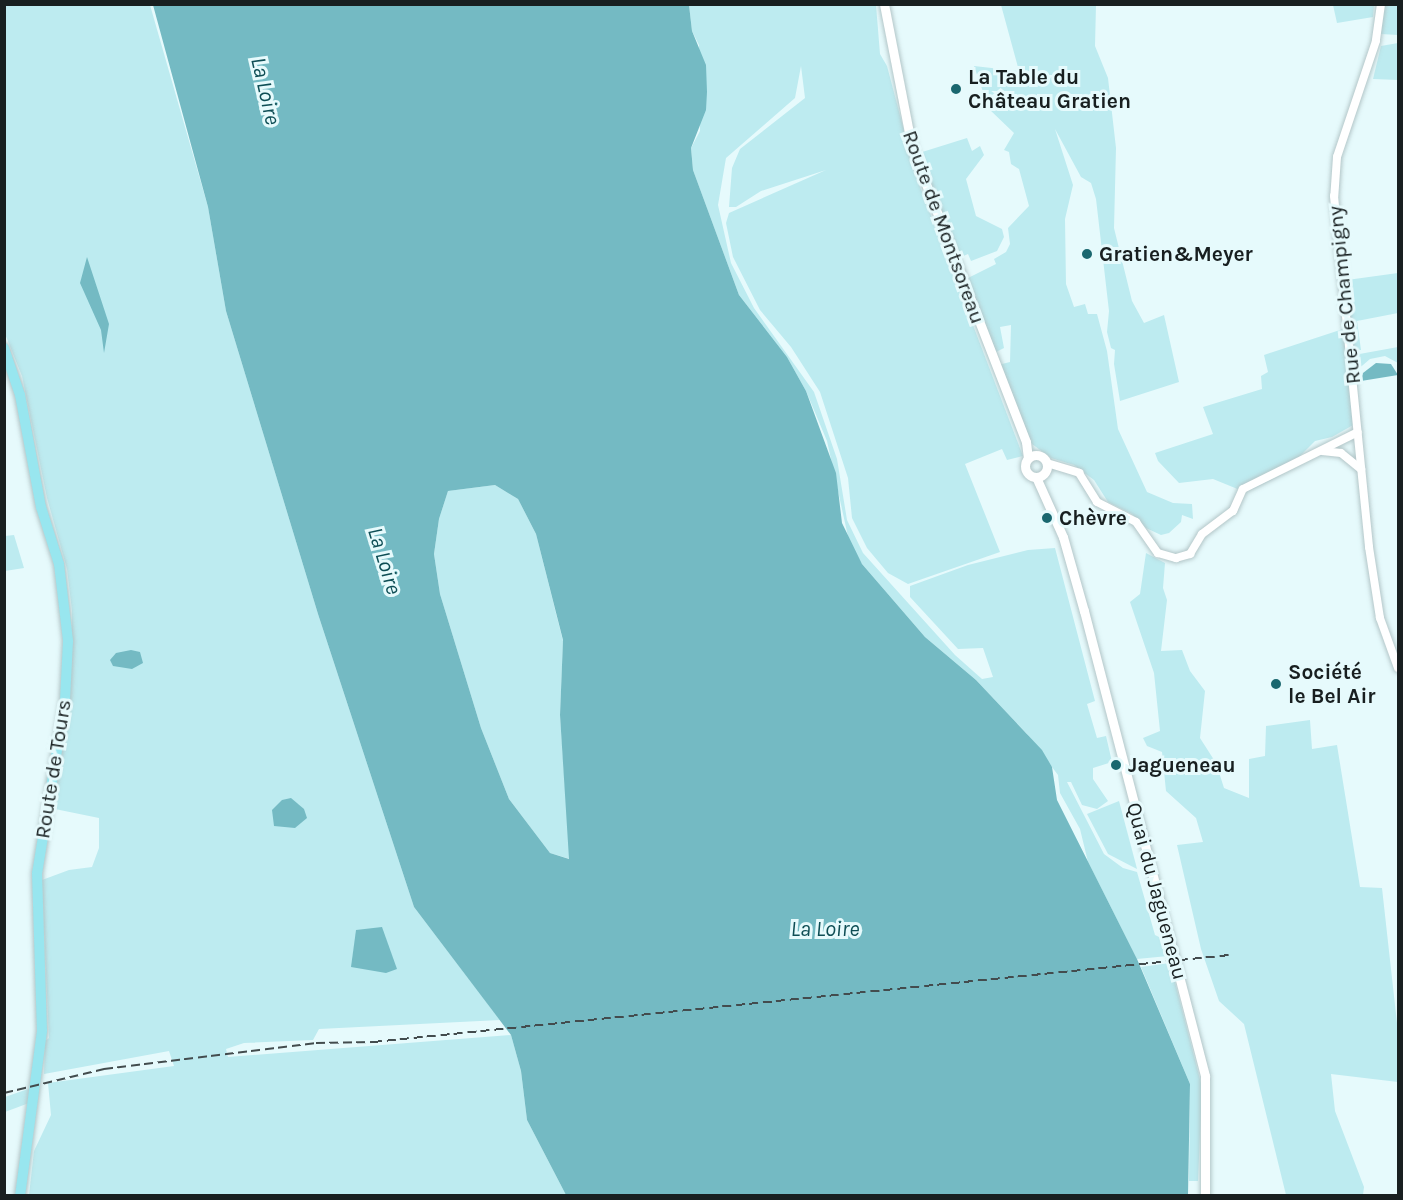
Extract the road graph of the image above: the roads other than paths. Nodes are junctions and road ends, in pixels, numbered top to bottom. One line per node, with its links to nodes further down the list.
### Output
1 (884, 4): 6 (main road, Route de Montsoreau)
2 (1381, 4): 4 (street, Rue de Champigny)
3 (4, 348): 10 (main road, Route de Tours)
4 (1358, 432): 5 (street); 7 (street, Rue de Champigny)
5 (1319, 451): 7 (street); 8 (street)
6 (1032, 456): 8 (main road); 8 (main road, Quai du Jagueneau)
7 (1361, 470): 9 (street, Rue de Champigny)
8 (1044, 471): 11 (main road, Quai du Jagueneau)
9 (1398, 668)
10 (20, 1196)
11 (1205, 1196)

